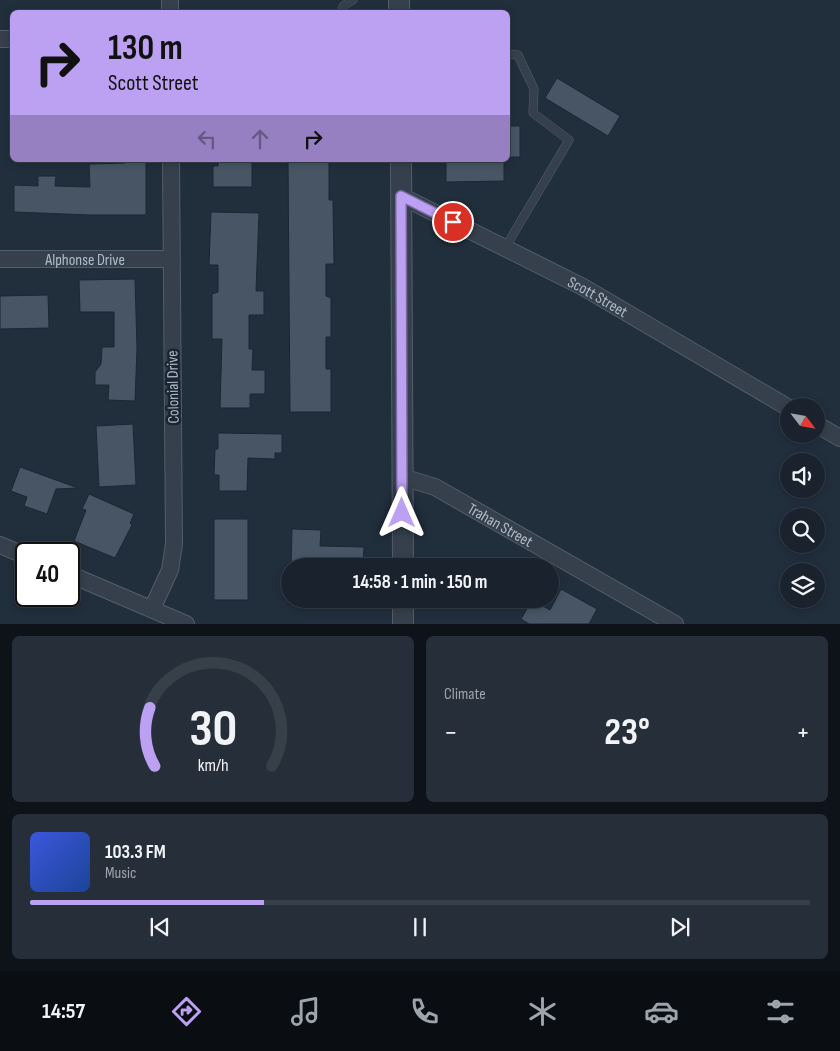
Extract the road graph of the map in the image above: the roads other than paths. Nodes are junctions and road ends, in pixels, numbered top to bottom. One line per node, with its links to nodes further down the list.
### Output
1 (352, 0): 2 (lane)
2 (342, 10)
3 (510, 54): 7 (lane)
4 (171, 162): 9 (street, Colonial Drive)
5 (401, 162): 6 (street)
6 (401, 196): 7 (street, Scott Street); 13 (street)
7 (505, 248): 10 (street, Scott Street)
8 (0, 259): 9 (street, Alphonse Drive)
9 (171, 259): 19 (street, Colonial Drive)
10 (780, 403)
11 (825, 429): 12 (street)
12 (840, 438)
13 (402, 477): 16 (street); 22 (street, Trahan Street)
14 (0, 545): 15 (street)
15 (15, 551)
16 (403, 558)
17 (80, 579): 19 (street)
18 (403, 608): 21 (street)
19 (152, 609): 20 (street)
20 (186, 624)
21 (403, 624)
22 (675, 624)

